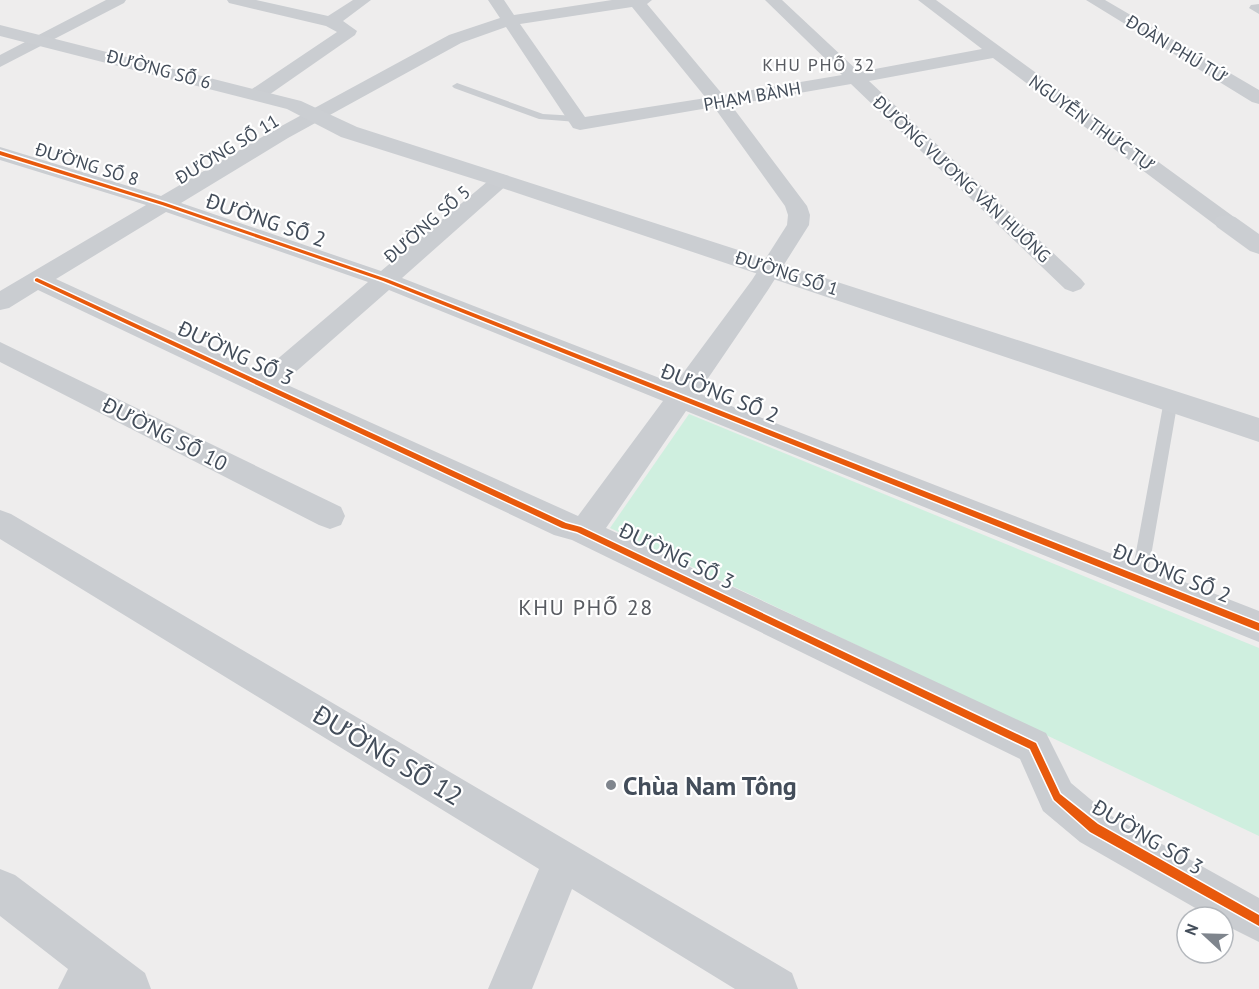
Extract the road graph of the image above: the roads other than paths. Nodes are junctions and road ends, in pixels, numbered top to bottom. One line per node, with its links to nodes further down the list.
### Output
1 (118, 0): 12 (street)
2 (363, 0): 10 (street)
3 (496, 0): 9 (street)
4 (639, 0): 9 (street, ĐƯỜNG SỐ 11); 19 (street)
5 (773, 0): 15 (street, ĐƯỜNG VƯƠNG VĂN HUỐNG)
6 (926, 0): 13 (street, NGUYỄN THỨC TỰ)
7 (1094, 0): 18 (street, ĐOÀN PHÚ TỨ)
8 (247, 1): 10 (street)
9 (511, 20): 20 (street, ĐƯỜNG SỐ 11); 21 (street)
10 (331, 22): 17 (street)
11 (0, 30): 12 (street, ĐƯỜNG SỐ 6)
12 (43, 39): 14 (street); 17 (street, ĐƯỜNG SỐ 6)
13 (995, 52): 15 (street, PHẠM BÀNH); 26 (street, NGUYỄN THỨC TỰ)
14 (0, 62)
15 (856, 78): 19 (street, PHẠM BÀNH); 31 (street, ĐƯỜNG VƯƠNG VĂN HUỐNG)
16 (457, 87): 21 (lane)
17 (256, 95): 20 (street, ĐƯỜNG SỐ 6)
18 (1259, 98)
19 (719, 102): 21 (street, PHẠM BÀNH); 28 (street)
20 (316, 114): 23 (street, ĐƯỜNG SỐ 1); 24 (street, ĐƯỜNG SỐ 11)
21 (578, 122)
22 (0, 153): 24 (street, ĐƯỜNG SỐ 8)
23 (501, 180): 28 (street, ĐƯỜNG SỐ 1); 30 (street, ĐƯỜNG SỐ 5)
24 (164, 204): 29 (street, ĐƯỜNG SỐ 11); 30 (street, ĐƯỜNG SỐ 2)
25 (1259, 214): 26 (street)
26 (1226, 222): 27 (street, NGUYỄN THỨC TỰ)
27 (1259, 246)
28 (771, 268): 35 (street); 36 (street, ĐƯỜNG SỐ 1)
29 (38, 280): 32 (street, ĐƯỜNG SỐ 11); 34 (street, ĐƯỜNG SỐ 3)
30 (385, 280): 34 (street, ĐƯỜNG SỐ 5); 35 (street, ĐƯỜNG SỐ 2)
31 (1073, 284)
32 (0, 302)
33 (0, 351): 38 (street, ĐƯỜNG SỐ 10)
34 (264, 385): 40 (street, ĐƯỜNG SỐ 3)
35 (681, 397): 40 (street); 41 (street, ĐƯỜNG SỐ 2)
36 (1171, 400): 37 (street, ĐƯỜNG SỐ 1); 41 (lane)
37 (1259, 430)
38 (330, 516)
39 (0, 523): 43 (street, ĐƯỜNG SỐ 12)
40 (578, 529): 45 (street, ĐƯỜNG SỐ 3)
41 (1139, 579): 42 (street, ĐƯỜNG SỐ 2)
42 (1259, 627)
43 (563, 860): 47 (street); 48 (street, ĐƯỜNG SỐ 12)
44 (0, 890): 46 (street)
45 (1259, 921)
46 (103, 980)
47 (510, 989)
48 (776, 989)

